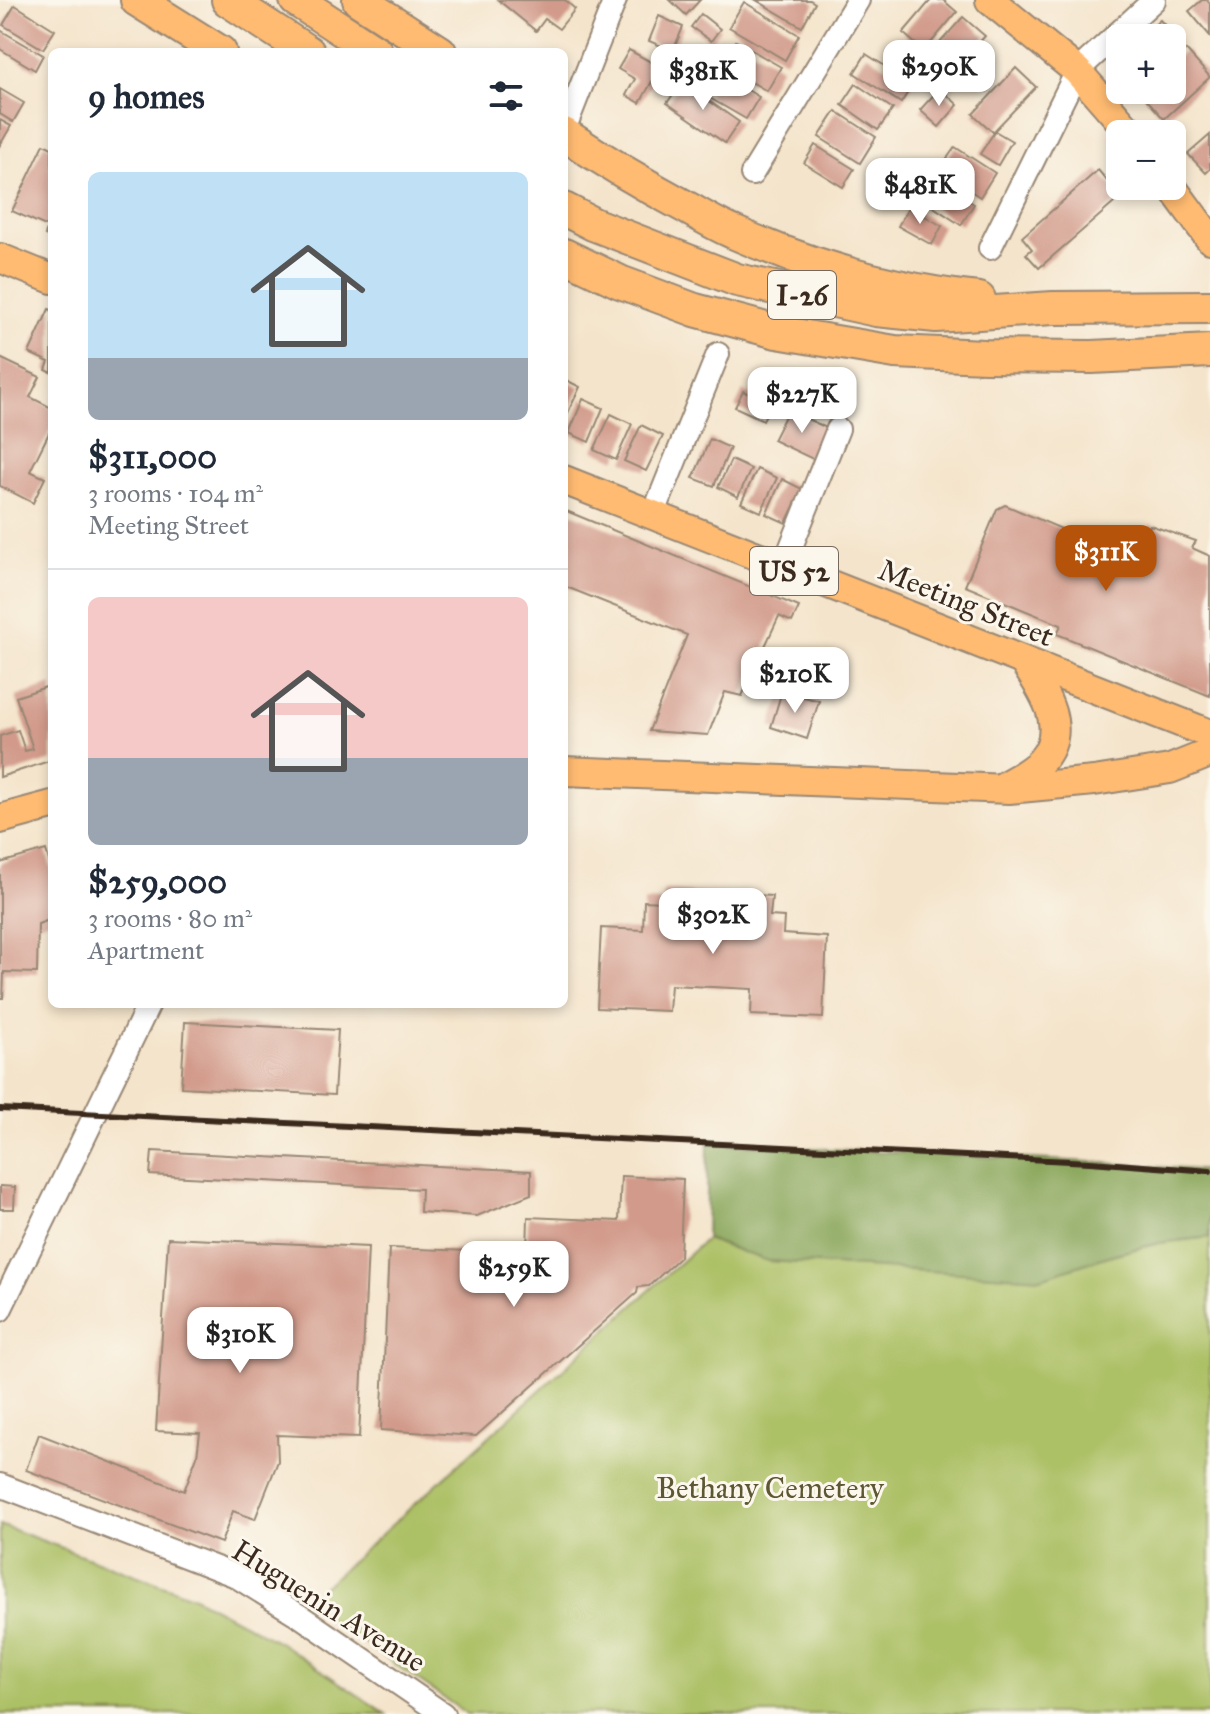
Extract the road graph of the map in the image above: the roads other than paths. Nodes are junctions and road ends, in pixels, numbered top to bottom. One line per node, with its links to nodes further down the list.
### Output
1 (137, 0): 9 (highway)
2 (228, 0): 10 (highway)
3 (296, 0): 11 (highway)
4 (359, 0): 12 (highway)
5 (615, 0): 15 (street)
6 (858, 0): 17 (street)
7 (990, 0): 13 (main road)
8 (1154, 0): 13 (street)
9 (214, 48)
10 (302, 48)
11 (370, 48)
12 (434, 48)
13 (1077, 71): 14 (main road); 21 (street)
14 (1120, 120)
15 (568, 122)
16 (568, 135): 26 (highway)
17 (752, 174)
18 (1181, 200): 20 (main road)
19 (568, 211): 26 (highway, I-26)
20 (1210, 239)
21 (990, 248)
22 (568, 257): 27 (highway, I-26)
23 (2, 264): 24 (main road)
24 (48, 278)
25 (1210, 307): 26 (highway, I-26)
26 (1053, 308)
27 (1210, 351)
28 (718, 354): 31 (street)
29 (838, 429): 32 (street)
30 (568, 482): 31 (main road, Meeting Street / US 52)
31 (653, 515): 32 (main road, Meeting Street / US 52)
32 (783, 567): 33 (main road, Meeting Street / US 52)
33 (1024, 662): 34 (main road, Meeting Street / US 52); 37 (main road)
34 (1210, 734)
35 (1210, 753): 37 (main road)
36 (568, 771): 37 (main road)
37 (999, 789)
38 (48, 806): 39 (main road)
39 (0, 819)
40 (147, 1008): 41 (street)
41 (0, 1310)
42 (0, 1485): 43 (street, Huguenin Avenue)
43 (443, 1714)

